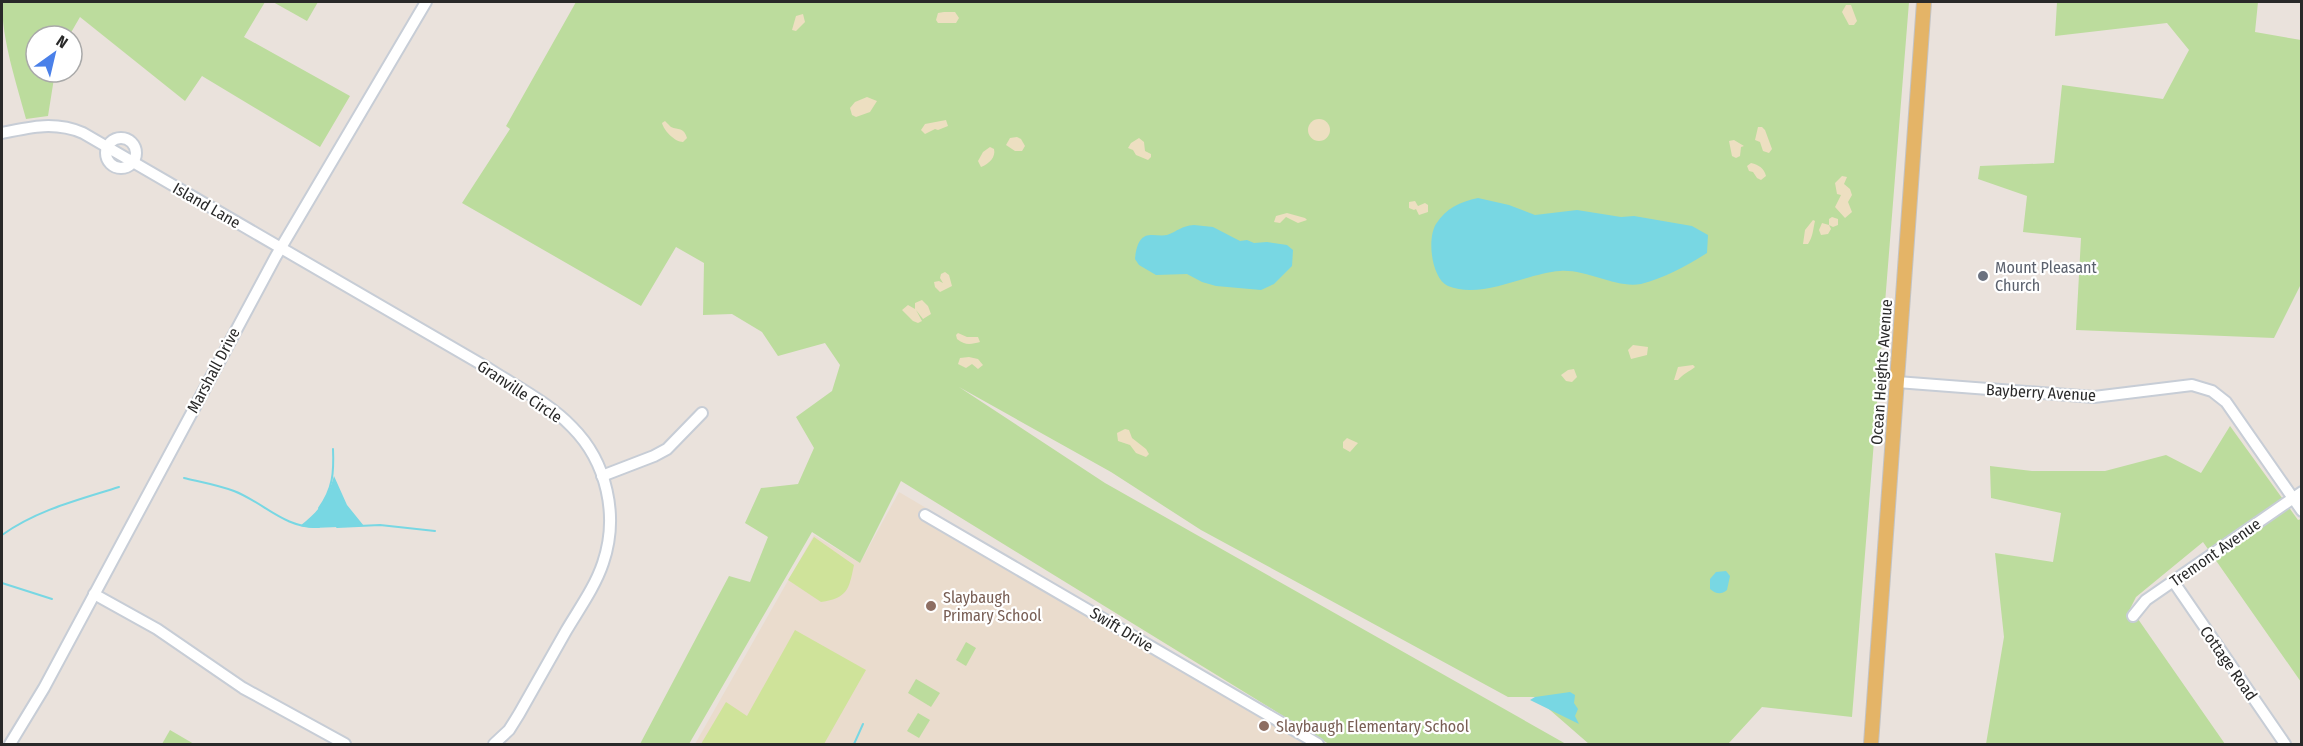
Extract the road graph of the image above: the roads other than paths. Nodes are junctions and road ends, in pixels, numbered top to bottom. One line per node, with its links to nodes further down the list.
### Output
1 (426, 2): 6 (street, Marshall Drive)
2 (1924, 2): 7 (main road, Ocean Heights Avenue)
3 (2, 133): 4 (street)
4 (108, 146): 5 (street, Island Lane); 5 (street)
5 (133, 163): 6 (street, Island Lane)
6 (281, 247): 9 (street, Granville Circle); 14 (street, Marshall Drive)
7 (1897, 382): 10 (street, Bayberry Avenue); 20 (main road, Ocean Heights Avenue)
8 (702, 413): 9 (street)
9 (602, 476): 18 (street, Granville Circle)
10 (2297, 495): 11 (street, Bayberry Avenue); 13 (street, Tremont Avenue)
11 (2301, 511)
12 (925, 515): 19 (street, Swift Drive)
13 (2173, 581): 15 (street, Tremont Avenue); 21 (street, Cottage Road)
14 (94, 594): 16 (street, Marshall Drive); 17 (street)
15 (2133, 616)
16 (10, 744)
17 (345, 744)
18 (494, 744)
19 (1318, 744)
20 (1871, 744)
21 (2285, 744)

